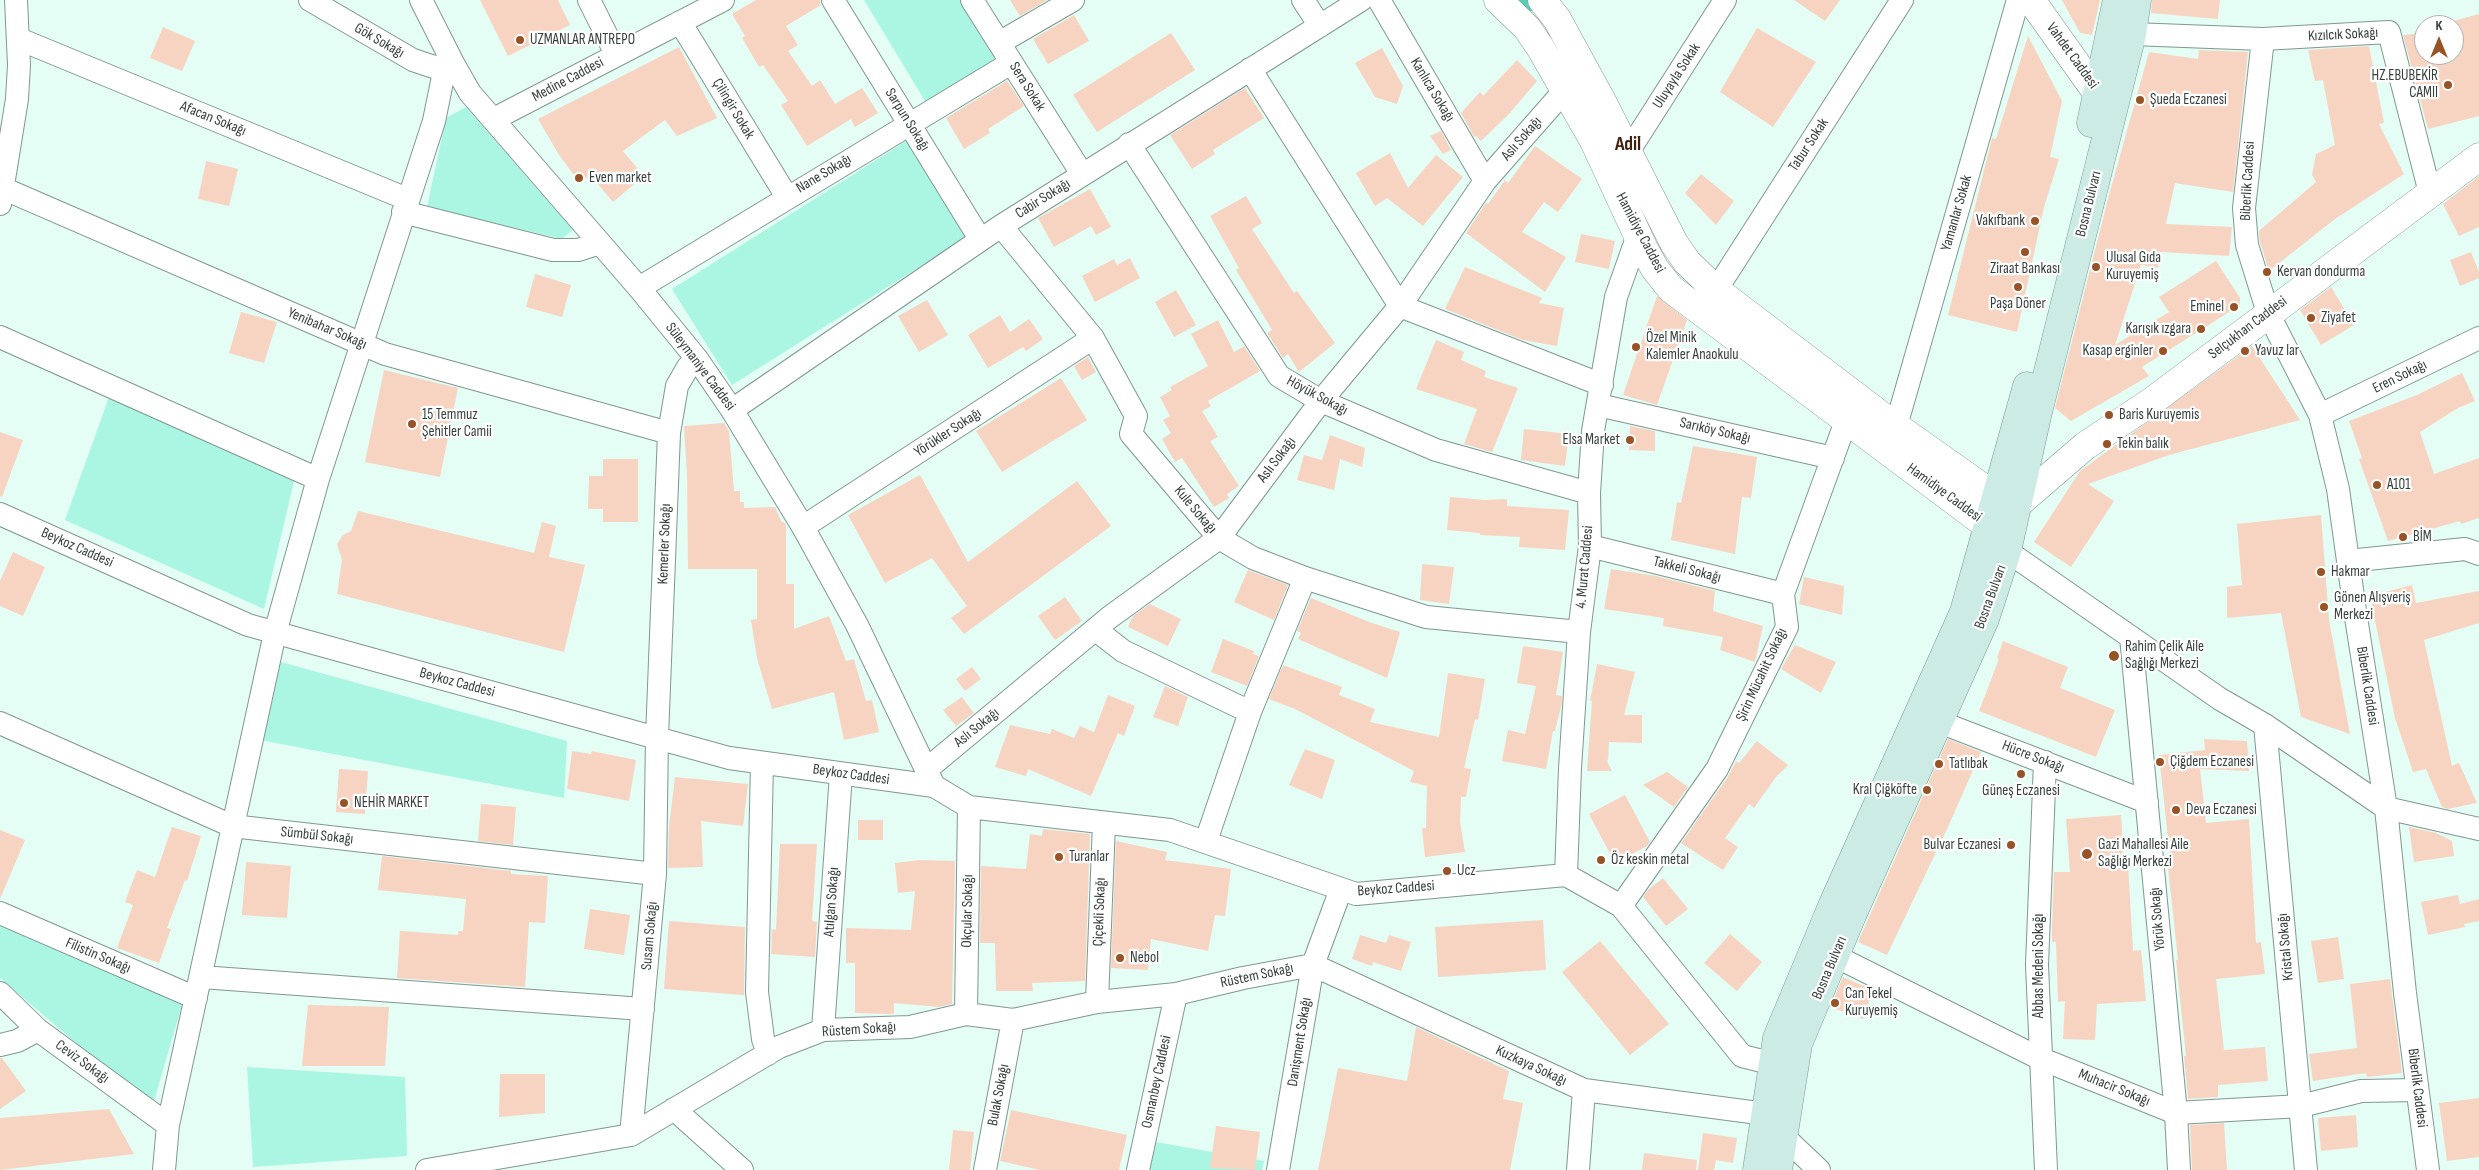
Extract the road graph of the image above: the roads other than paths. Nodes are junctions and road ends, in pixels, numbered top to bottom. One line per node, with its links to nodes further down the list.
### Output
1 (16, 0): 23 (street)
2 (310, 0): 28 (street, Gök Sokağı)
3 (421, 0): 28 (street, Süleymaniye Caddesi)
4 (589, 0): 26 (street)
5 (723, 0): 20 (street, Medine Caddesi)
6 (833, 0): 33 (street, Sarpun Sokağı)
7 (972, 0): 25 (street, Sera Sokak)
8 (1073, 0): 25 (street)
9 (1303, 0): 21 (street)
10 (1361, 0): 21 (street, Cabir Sokağı)
11 (1379, 0): 38 (street, Kanlıca Sokağı)
12 (1498, 0): 30 (street, Hamidiye Caddesi)
13 (1725, 0): 35 (street, Uluyayla Sokak)
14 (1902, 0): 49 (street, Tabur Sokak)
15 (2018, 0): 62 (street, Yamanlar Sokak)
16 (2031, 0): 31 (street, Vahdet Caddesi)
17 (2117, 0): 31 (main road, Bosna Bulvarı)
18 (2137, 0): 22 (main road, Bosna Bulvarı)
19 (1546, 1): 35 (street, Hamidiye Caddesi)
20 (680, 22): 26 (street, Medine Caddesi); 42 (street, Çilingir Sokak)
21 (1320, 26): 29 (street, Cabir Sokağı)
22 (2132, 34): 24 (street, Kızılcık Sokağı); 31 (main road, Bosna Bulvarı)
23 (19, 38): 40 (street); 43 (street, Afacan Sokağı)
24 (2263, 39): 41 (street, Kızılcık Sokağı); 51 (street, Biberlik Caddesi)
25 (999, 43): 27 (street, Sera Sokak)
26 (616, 54): 32 (street, Medine Caddesi)
27 (1011, 63): 33 (street, Nane Sokağı); 37 (street, Sera Sokak)
28 (449, 66): 32 (street, Süleymaniye Caddesi); 43 (street)
29 (1250, 69): 34 (street, Cabir Sokağı); 50 (street)
30 (1565, 90): 38 (street, Aslı Sokağı); 39 (street, Hamidiye Caddesi)
31 (2105, 102): 67 (main road, Bosna Bulvarı)
32 (494, 119): 47 (street, Süleymaniye Caddesi)
33 (909, 124): 42 (street, Nane Sokağı); 46 (street, Sarpun Sokağı)
34 (1128, 144): 37 (street, Cabir Sokağı); 58 (street, Höyük Sokağı)
35 (1628, 152): 39 (street); 49 (street, Hamidiye Caddesi)
36 (2479, 157): 41 (street, Selçukhan Caddesi)
37 (1082, 174): 44 (street, Cabir Sokağı)
38 (1485, 181): 50 (street, Aslı Sokağı)
39 (1616, 189): 45 (street, Hamidiye Caddesi)
40 (1, 193): 55 (street, Yenibahar Sokağı)
41 (2430, 193): 51 (street, Selçukhan Caddesi)
42 (787, 197): 48 (street, Nane Sokağı)
43 (405, 205): 47 (street, Afacan Sokağı); 55 (street)
44 (1000, 226): 46 (street, Cabir Sokağı); 53 (street, Kule Sokağı)
45 (1638, 235): 57 (street, 4. Murat Caddesi); 61 (street, Hamidiye Caddesi)
46 (980, 239): 59 (street, Cabir Sokağı)
47 (600, 243): 48 (street, Süleymaniye Caddesi)
48 (639, 288): 56 (street, Süleymaniye Caddesi)
49 (1716, 290): 62 (street, Hamidiye Caddesi)
50 (1400, 306): 57 (street, Sarıköy Sokağı); 58 (street, Aslı Sokağı)
51 (2268, 313): 60 (street, Biberlik Caddesi); 67 (street, Selçukhan Caddesi)
52 (0, 337): 65 (street)
53 (1093, 338): 69 (street, Yörükler Sokağı); 71 (street, Kule Sokağı)
54 (2479, 338): 60 (street, Eren Sokağı)
55 (361, 344): 63 (street, Yenibahar Sokağı); 65 (street)
56 (697, 359): 59 (street, Süleymaniye Caddesi); 63 (street, Kemerler Sokağı)
57 (1600, 395): 64 (street, Sarıköy Sokağı); 66 (street, 4. Murat Caddesi)
58 (1321, 401): 66 (street, Höyük Sokağı); 71 (street, Aslı Sokağı)
59 (732, 410): 69 (street, Süleymaniye Caddesi)
60 (2320, 415): 74 (street, Biberlik Caddesi)
61 (1846, 421): 64 (street, Şirin Mücahit Sokağı); 70 (street, Hamidiye Caddesi)
62 (1896, 426): 67 (street, Hamidiye Caddesi)
63 (669, 433): 85 (street, Kemerler Sokağı)
64 (1833, 458): 76 (street, Şirin Mücahit Sokağı)
65 (318, 479): 79 (street)
66 (1589, 493): 72 (street, 4. Murat Caddesi)
67 (2008, 500): 70 (main road, Bosna Bulvarı)
68 (0, 514): 79 (street, Beykoz Caddesi)
69 (803, 527): 89 (street, Süleymaniye Caddesi)
70 (2003, 536): 80 (street); 82 (main road, Bosna Bulvarı)
71 (1219, 538): 75 (street, Kule Sokağı); 77 (street, Aslı Sokağı)
72 (1590, 546): 76 (street, Takkeli Sokağı); 78 (street, 4. Murat Caddesi)
73 (2474, 547): 74 (street)
74 (2348, 561): 92 (street, Biberlik Caddesi)
75 (1305, 578): 78 (street, Kule Sokağı); 81 (street)
76 (1783, 594): 100 (street, Şirin Mücahit Sokağı)
77 (1096, 630): 81 (street); 89 (street, Aslı Sokağı)
78 (1579, 632): 98 (street, 4. Murat Caddesi)
79 (275, 633): 85 (street, Beykoz Caddesi); 94 (street)
80 (2131, 637): 84 (street); 90 (street, Yörük Sokağı)
81 (1250, 712): 96 (street)
82 (1929, 717): 86 (street, Hücre Sokağı); 102 (main road, Bosna Bulvarı); 116 (main road, Bosna Bulvarı)
83 (0, 722): 94 (street, Sümbül Sokağı)
84 (2264, 725): 92 (street); 119 (street, Kristal Sokağı)
85 (657, 737): 87 (street, Beykoz Caddesi); 97 (street, Susam Sokağı)
86 (2045, 762): 90 (street, Hücre Sokağı); 115 (street, Abbas Medeni Sokağı)
87 (762, 763): 88 (street, Beykoz Caddesi); 114 (street)
88 (841, 774): 89 (street, Beykoz Caddesi); 112 (street, Atılgan Sokağı)
89 (930, 778): 91 (street, Beykoz Caddesi)
90 (2147, 802): 121 (street, Yörük Sokağı)
91 (970, 807): 93 (street, Beykoz Caddesi); 109 (street, Okçular Sokağı)
92 (2386, 808): 95 (street); 118 (street, Biberlik Caddesi)
93 (1104, 822): 96 (street, Beykoz Caddesi); 107 (street, Çiçekli Sokağı)
94 (232, 826): 97 (street, Sümbül Sokağı); 104 (street)
95 (2479, 829)
96 (1206, 841): 99 (street, Beykoz Caddesi)
97 (655, 874): 108 (street, Susam Sokağı)
98 (1566, 875): 99 (street, Beykoz Caddesi); 100 (street)
99 (1341, 888): 103 (street, Danişment Sokağı)
100 (1621, 906): 116 (street)
101 (0, 914): 104 (street, Filistin Sokağı)
102 (1835, 956): 115 (street, Muhacir Sokağı); 116 (main road, Bosna Bulvarı)
103 (1313, 965): 106 (street, Rüstem Sokağı); 117 (street, Kuzkaya Sokağı); 131 (street, Danişment Sokağı)
104 (199, 987): 108 (street, Filistin Sokağı); 123 (street)
105 (0, 993): 111 (street, Ceviz Sokağı)
106 (1176, 994): 107 (street, Rüstem Sokağı); 130 (street, Osmanbey Caddesi)
107 (1097, 1002): 110 (street, Rüstem Sokağı)
108 (643, 1009): 124 (street, Susam Sokağı)
109 (966, 1014): 110 (street, Rüstem Sokağı); 112 (street, Rüstem Sokağı)
110 (1013, 1020): 129 (street, Bulak Sokağı)
111 (38, 1030): 113 (street); 123 (street, Ceviz Sokağı)
112 (823, 1030): 114 (street, Rüstem Sokağı)
113 (0, 1045)
114 (768, 1054): 120 (street, Rüstem Sokağı)
115 (2039, 1058): 121 (street, Muhacir Sokağı); 136 (street, Abbas Medeni Sokağı)
116 (1784, 1067): 122 (main road, Bosna Bulvarı); 125 (main road, Bosna Bulvarı)
117 (1584, 1090): 122 (street, Kuzkaya Sokağı); 132 (street)
118 (2417, 1090): 119 (street, Muhacir Sokağı); 139 (street, Biberlik Caddesi)
119 (2301, 1106): 121 (street, Muhacir Sokağı); 138 (street, Kristal Sokağı)
120 (674, 1108): 124 (street, Rüstem Sokağı); 128 (street)
121 (2176, 1113): 137 (street, Yörük Sokağı)
122 (1766, 1114): 133 (main road, Bosna Bulvarı)
123 (168, 1125): 126 (street)
124 (631, 1135): 127 (street, Rüstem Sokağı)
125 (1784, 1136): 134 (main road, Bosna Bulvarı); 135 (street)
126 (164, 1170)
127 (427, 1170)
128 (742, 1170)
129 (985, 1170)
130 (1138, 1170)
131 (1278, 1170)
132 (1578, 1170)
133 (1757, 1170)
134 (1778, 1170)
135 (1819, 1170)
136 (2046, 1170)
137 (2179, 1170)
138 (2306, 1170)
139 (2428, 1170)

